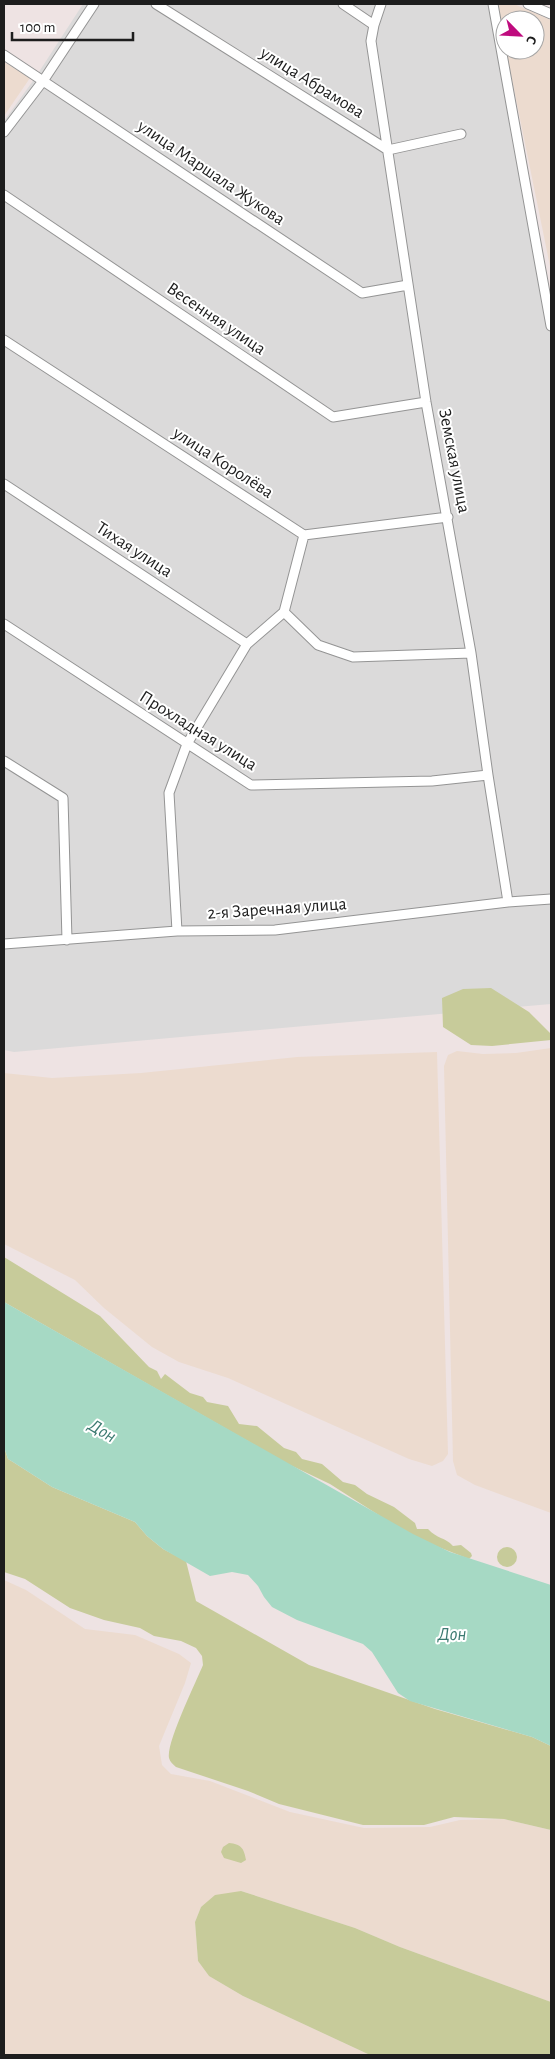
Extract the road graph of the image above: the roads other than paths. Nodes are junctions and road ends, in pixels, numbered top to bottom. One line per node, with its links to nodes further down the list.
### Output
1 (94, 4): 10 (street)
2 (156, 4): 13 (street, улица Абрамова)
3 (343, 4): 8 (street)
4 (381, 4): 8 (street, Земская улица)
5 (493, 4): 16 (street)
6 (528, 4): 7 (street)
7 (551, 14)
8 (374, 25): 13 (street, Земская улица)
9 (4, 55): 10 (street, улица Маршала Жукова)
10 (43, 81): 11 (street); 15 (street, улица Маршала Жукова)
11 (4, 132)
12 (461, 134): 13 (street)
13 (388, 150): 15 (street, Земская улица)
14 (4, 196): 18 (street, Весенняя улица)
15 (408, 284): 18 (street, Земская улица)
16 (551, 326)
17 (4, 340): 21 (street, улица Королёва)
18 (426, 402): 20 (street, Земская улица)
19 (4, 484): 24 (street, Тихая улица)
20 (448, 517): 21 (street); 25 (street, Земская улица)
21 (304, 535): 22 (street)
22 (284, 612): 24 (street); 25 (street)
23 (4, 624): 26 (street, Прохладная улица)
24 (247, 644): 26 (street)
25 (471, 653): 28 (street, Земская улица)
26 (187, 744): 28 (street, Прохладная улица); 31 (street)
27 (4, 761): 32 (street)
28 (488, 775): 30 (street, Земская улица)
29 (551, 899): 30 (street, 2-я Заречная улица)
30 (508, 902): 31 (street, 2-я Заречная улица)
31 (177, 931): 32 (street, 2-я Заречная улица)
32 (67, 940): 33 (street, 2-я Заречная улица)
33 (4, 944)

